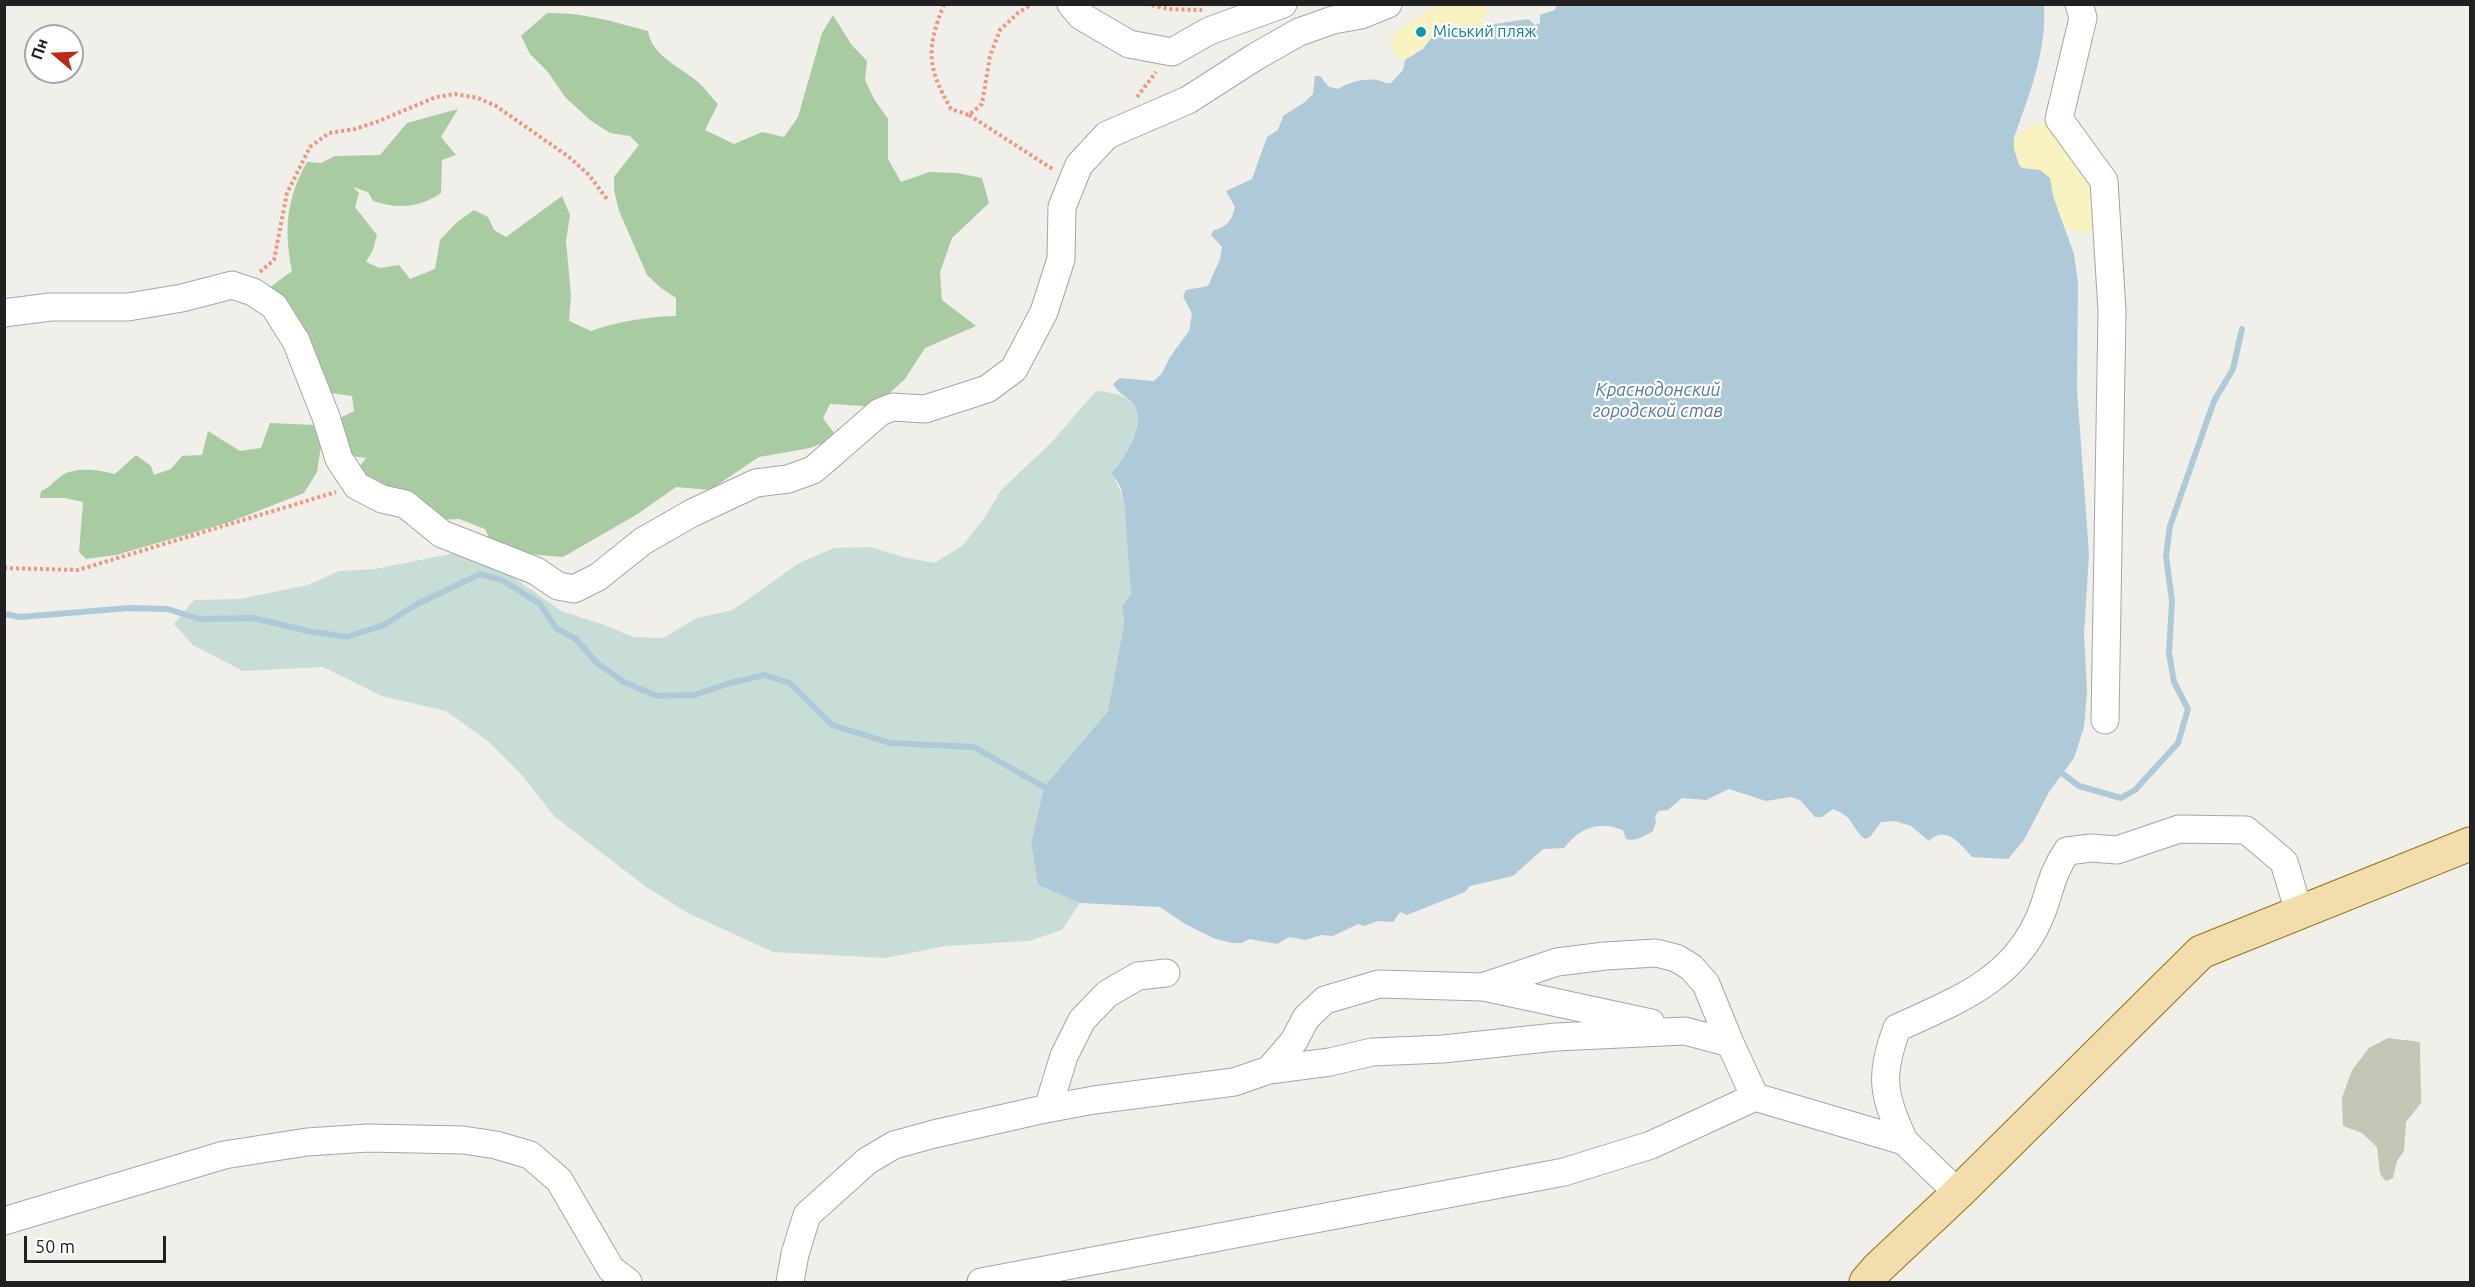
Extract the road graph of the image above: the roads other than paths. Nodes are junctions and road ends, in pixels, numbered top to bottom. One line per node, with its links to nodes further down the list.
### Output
1 (1071, 4): 2 (street)
2 (1282, 4)
3 (1388, 4): 5 (street)
4 (2079, 4): 6 (street)
5 (4, 313)
6 (2105, 720)
7 (2470, 844): 8 (main road)
8 (2299, 912): 16 (street); 17 (main road)
9 (1166, 973): 15 (street)
10 (1482, 987): 11 (street); 12 (street); 13 (street)
11 (1685, 1031): 12 (street); 13 (street)
12 (1730, 1043): 14 (street)
13 (1269, 1070): 15 (street)
14 (1755, 1097): 16 (street); 21 (street)
15 (1048, 1108): 20 (street)
16 (1904, 1141): 17 (street)
17 (1958, 1193): 22 (main road)
18 (4, 1221): 19 (street)
19 (628, 1282)
20 (790, 1282)
21 (981, 1282)
22 (1866, 1282)

